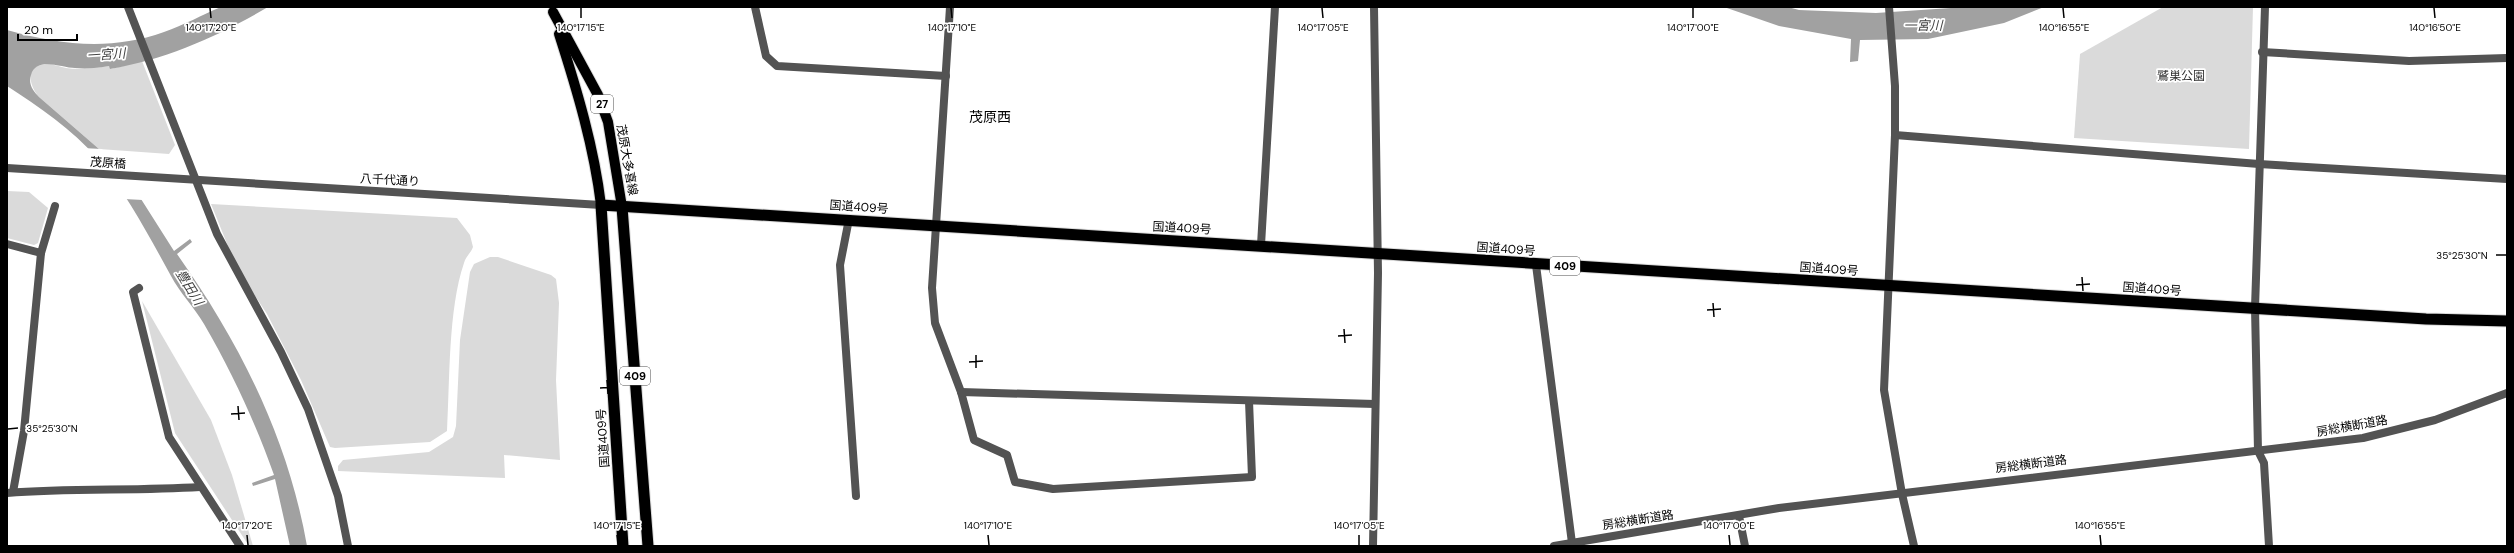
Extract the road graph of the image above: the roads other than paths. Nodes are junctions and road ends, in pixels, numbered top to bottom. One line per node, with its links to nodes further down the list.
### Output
1 (128, 7): 17 (street)
2 (755, 7): 11 (street)
3 (950, 7): 11 (street)
4 (1275, 7): 24 (street)
5 (1374, 7): 26 (street)
6 (1889, 7): 12 (street)
7 (2265, 7): 9 (street)
8 (552, 9): 18 (main road, 茂原大多喜線 / 27); 20 (main road, 茂原大多喜線 / 27)
9 (2262, 52): 10 (street); 13 (street)
10 (2507, 58)
11 (946, 76): 22 (street)
12 (1895, 134): 13 (street); 28 (street)
13 (2259, 164): 16 (street); 30 (street)
14 (7, 168): 15 (street, 茂原橋)
15 (177, 179): 17 (street, 八千代通り)
16 (2507, 179)
17 (195, 180): 18 (street, 八千代通り); 44 (street)
18 (601, 205): 20 (highway, 国道409号 / 409); 45 (highway, 国道409号 / 409)
19 (55, 206): 25 (street)
20 (622, 207): 21 (highway, 国道409号 / 409); 46 (highway, 409)
21 (849, 219): 22 (highway, 国道409号 / 409); 40 (street)
22 (937, 227): 24 (highway, 国道409号 / 409); 32 (street)
23 (7, 244): 25 (street)
24 (1262, 245): 26 (highway, 国道409号 / 409)
25 (40, 253): 38 (street)
26 (1378, 253): 27 (highway, 国道409号 / 409); 35 (street)
27 (1536, 265): 28 (highway, 国道409号 / 409); 42 (street)
28 (1888, 286): 30 (highway, 国道409号 / 409); 39 (street)
29 (139, 288): 37 (street)
30 (2255, 308): 31 (highway, 国道409号 / 409); 36 (street)
31 (2507, 321)
32 (960, 392): 34 (street); 34 (street)
33 (2507, 393): 36 (street, 房総横断道路)
34 (1249, 401): 35 (street)
35 (1375, 404): 47 (street)
36 (2258, 451): 39 (street, 房総横断道路); 51 (street)
37 (200, 487): 38 (street); 43 (street)
38 (10, 493)
39 (1902, 494): 41 (street, 房総横断道路); 50 (street)
40 (856, 496)
41 (1739, 516): 42 (street, 房総横断道路); 49 (street)
42 (1572, 543): 48 (street, 房総横断道路)
43 (240, 546)
44 (348, 546)
45 (623, 546)
46 (648, 546)
47 (1374, 546)
48 (1554, 546)
49 (1745, 546)
50 (1914, 546)
51 (2269, 546)

